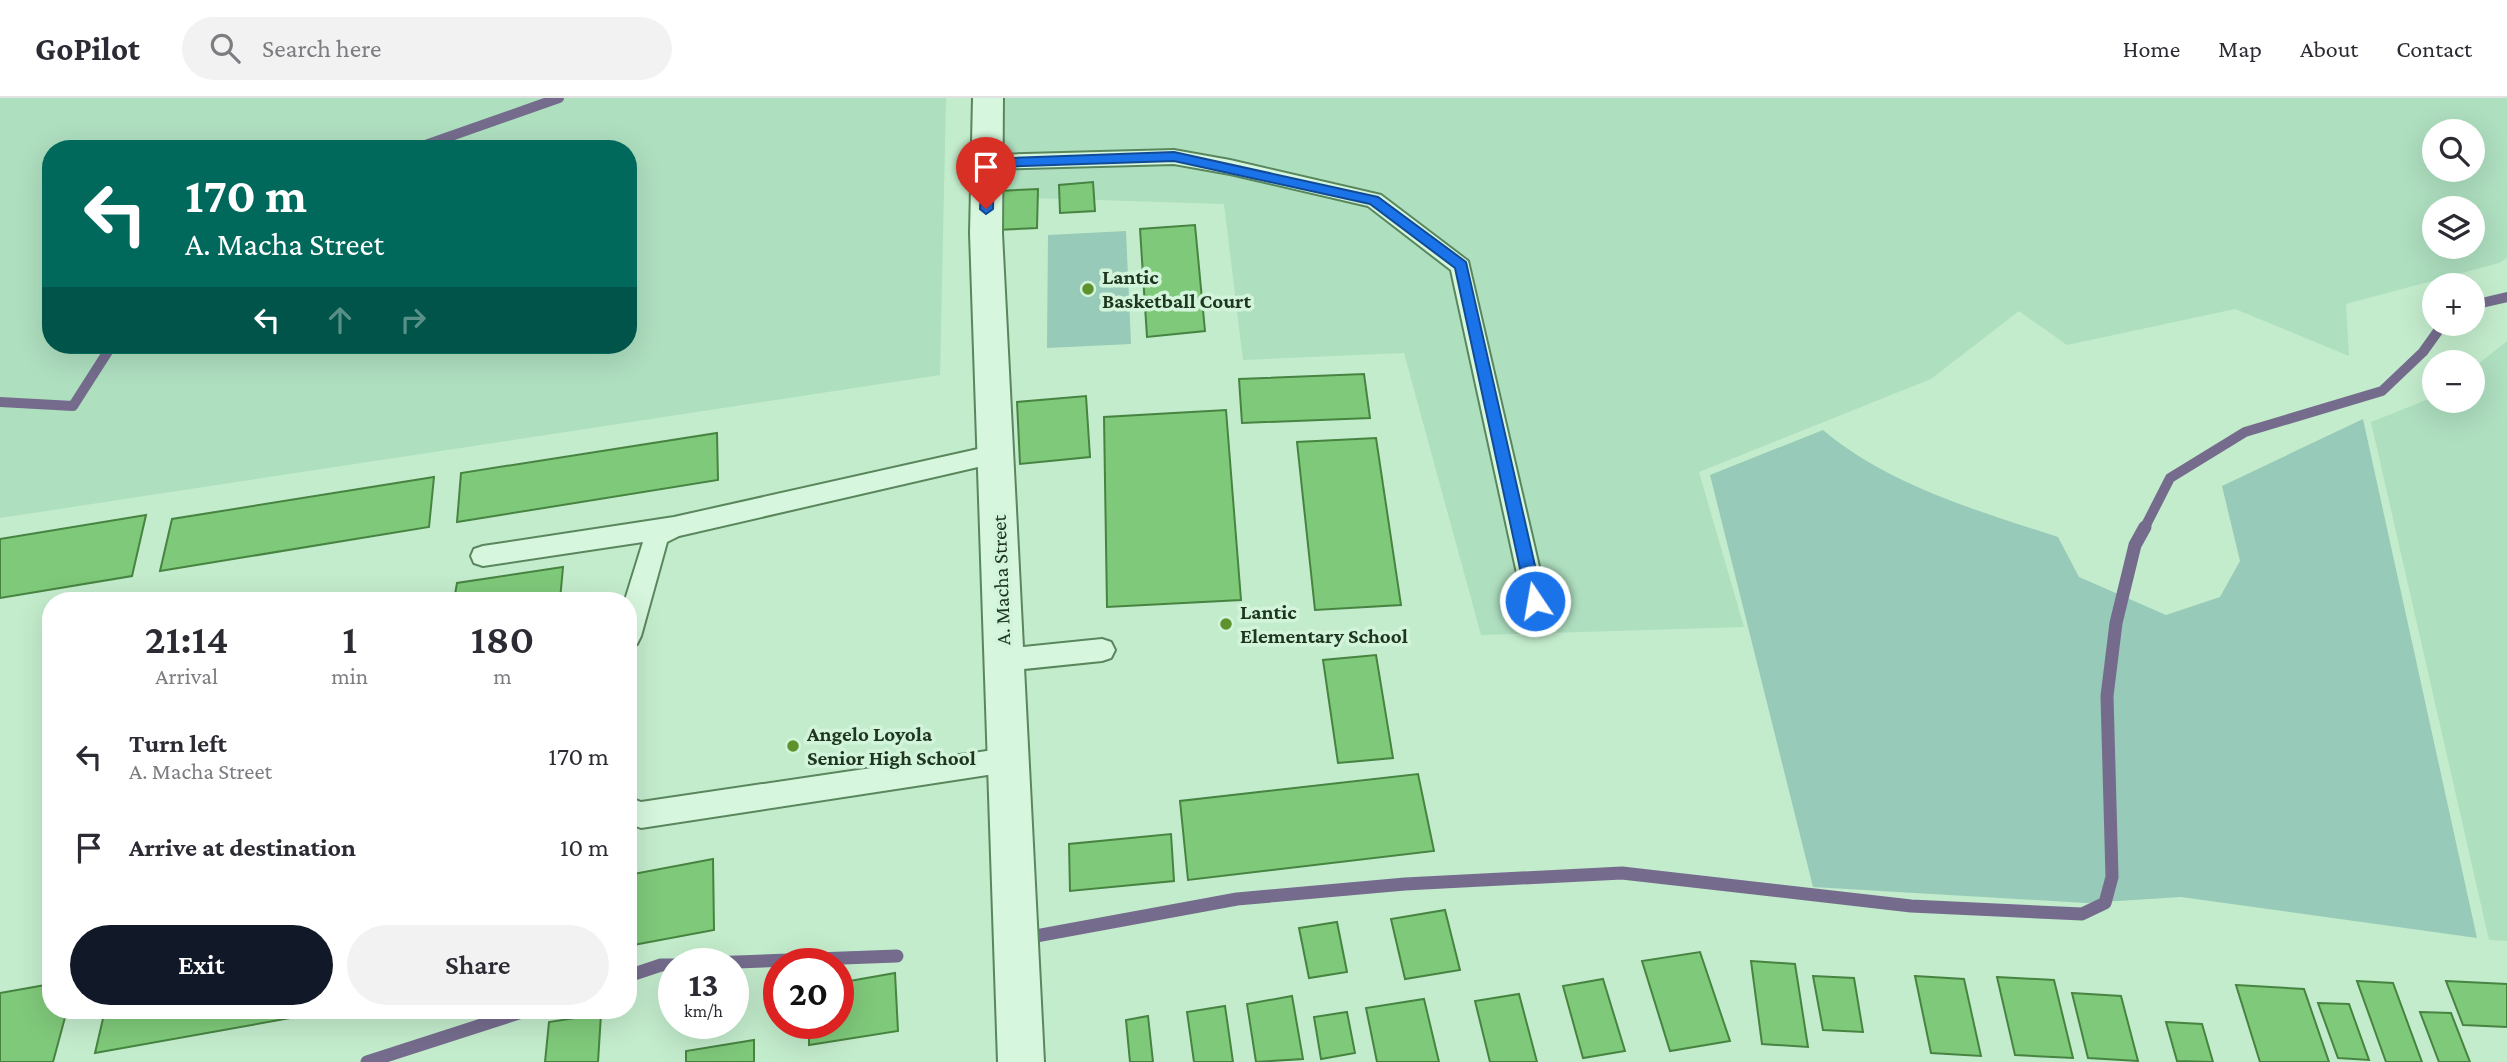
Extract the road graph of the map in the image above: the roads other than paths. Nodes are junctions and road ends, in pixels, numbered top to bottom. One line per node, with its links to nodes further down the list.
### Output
1 (988, 98): 2 (street, A. Macha Street)
2 (987, 162): 3 (street, A. Macha Street); 6 (lane)
3 (996, 454): 4 (lane); 9 (street, A. Macha Street)
4 (674, 527): 5 (lane); 7 (lane)
5 (483, 556)
6 (1535, 601)
7 (637, 603)
8 (1102, 650): 9 (lane)
9 (1005, 660): 10 (street, A. Macha Street)
10 (1007, 760): 11 (lane); 12 (street, A. Macha Street)
11 (637, 813)
12 (1021, 1062)

